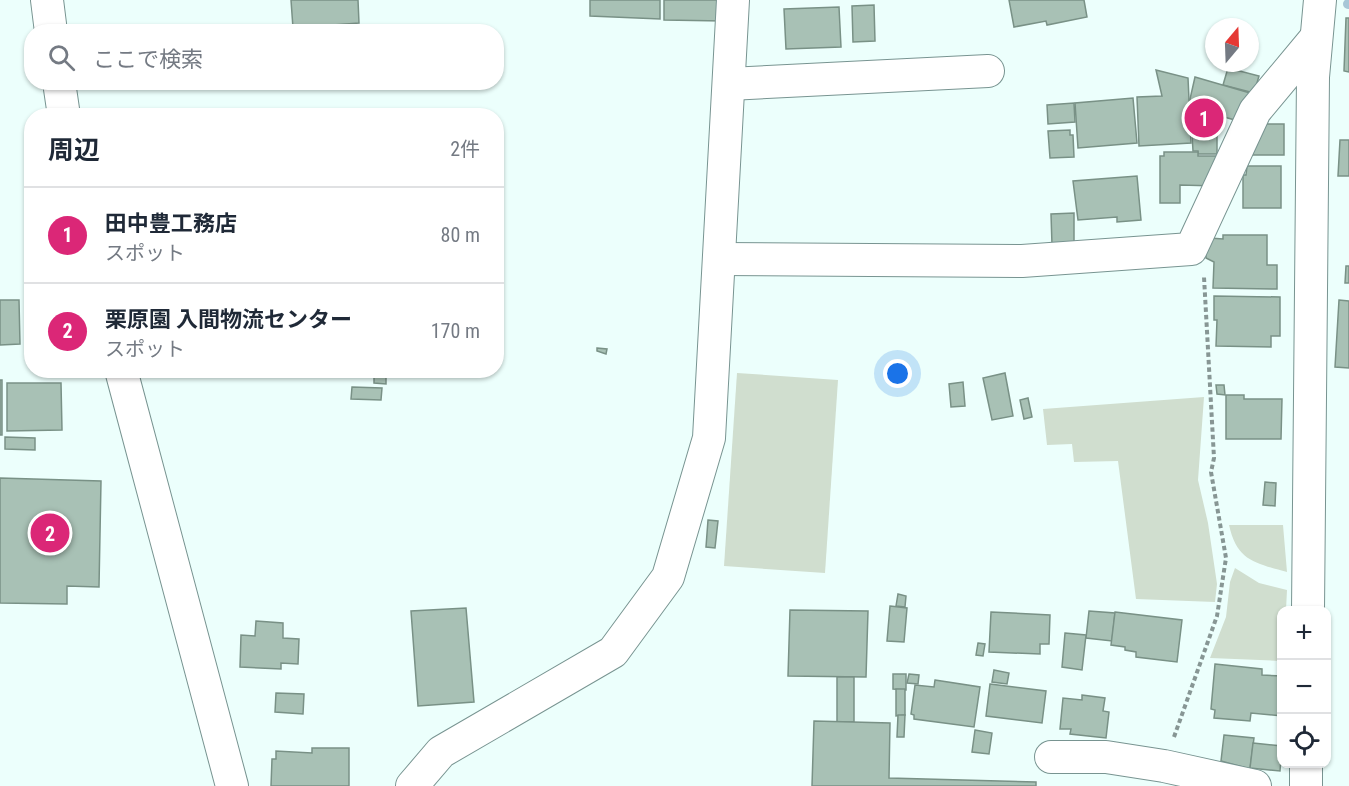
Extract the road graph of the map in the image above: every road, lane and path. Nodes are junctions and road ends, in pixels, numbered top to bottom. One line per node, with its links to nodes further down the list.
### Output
1 (46, 0): 4 (street)
2 (733, 0): 7 (street)
3 (1320, 0): 5 (street)
4 (50, 24)
5 (1315, 39): 10 (street); 13 (street)
6 (988, 71): 7 (street)
7 (729, 84): 11 (street)
8 (60, 90): 9 (street)
9 (63, 108)
10 (1191, 249): 11 (street); 15 (path)
11 (719, 259): 18 (street)
12 (123, 378): 17 (street)
13 (1308, 606)
14 (1051, 757): 15 (street)
15 (1164, 766): 19 (street)
16 (1306, 768): 20 (street)
17 (232, 786)
18 (412, 786)
19 (1255, 786)
20 (1306, 786)

